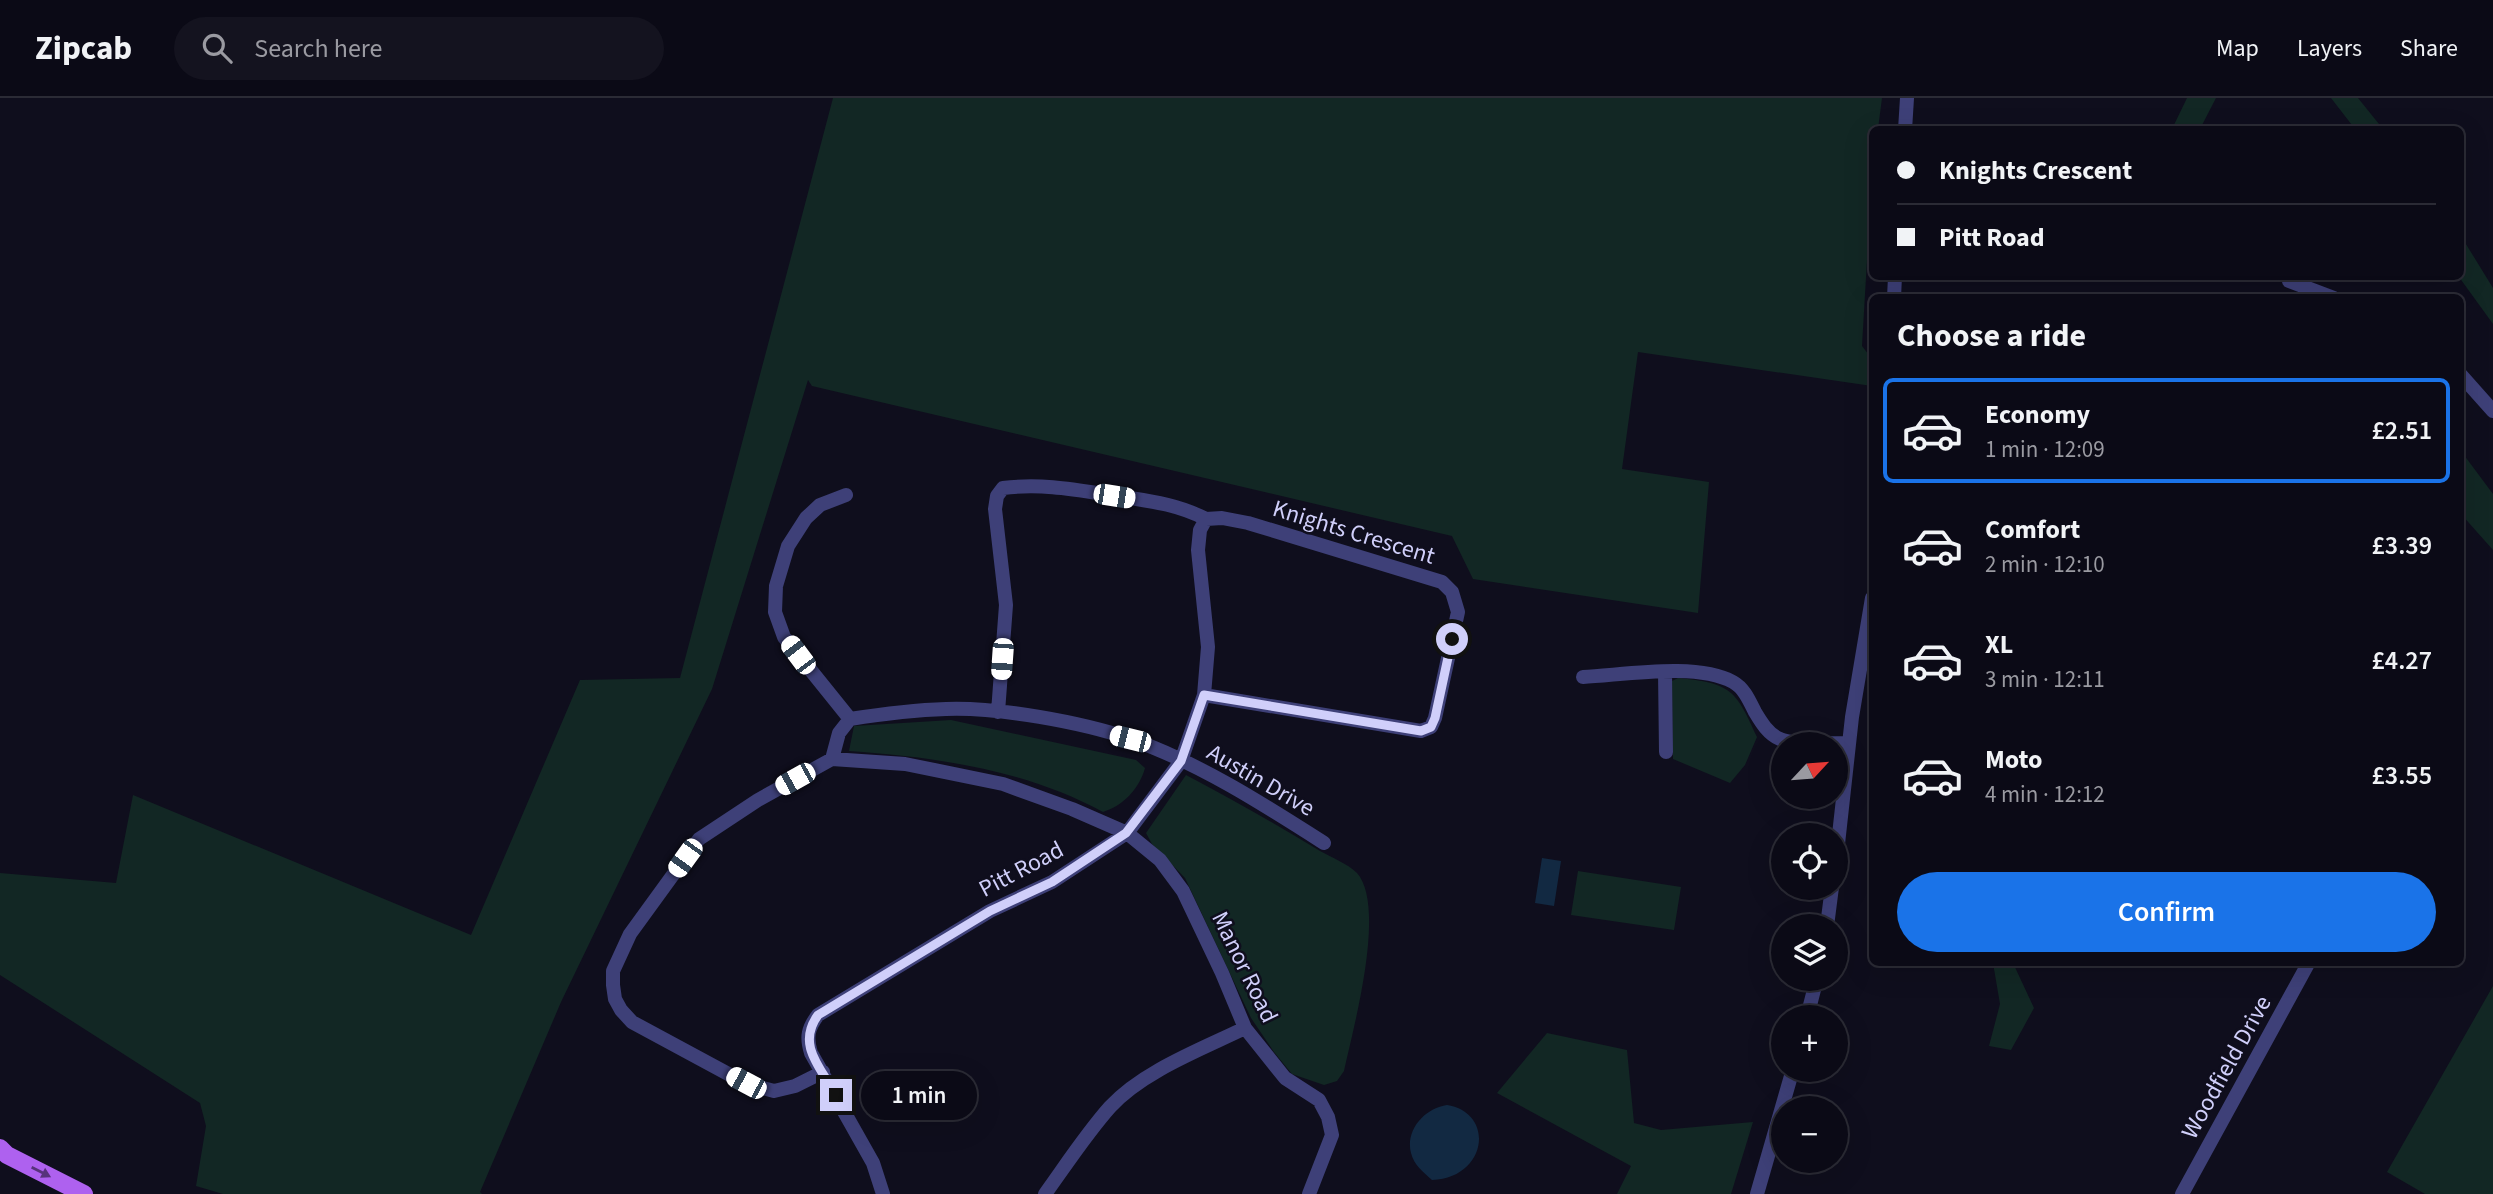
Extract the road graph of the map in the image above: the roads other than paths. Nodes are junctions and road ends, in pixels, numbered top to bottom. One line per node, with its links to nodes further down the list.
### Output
1 (1907, 98): 2 (street)
2 (1905, 126)
3 (2290, 280): 4 (street)
4 (2324, 294)
5 (2464, 378): 6 (street)
6 (2493, 411)
7 (846, 495): 14 (street)
8 (1206, 519): 12 (street, Pitt Road); 12 (street, Knights Crescent); 13 (street)
9 (1869, 617): 15 (street)
10 (1665, 672): 11 (street); 15 (street); 16 (street)
11 (1583, 677)
12 (1204, 695): 18 (street, Pitt Road)
13 (998, 712): 14 (street, Austin Drive); 18 (street, Austin Drive)
14 (850, 719): 17 (street)
15 (1849, 743): 19 (street)
16 (1666, 752)
17 (832, 759): 20 (street, Manor Road); 24 (street)
18 (1181, 761): 20 (street, Pitt Road); 21 (street, Austin Drive)
19 (1840, 823)
20 (1126, 833): 23 (street, Manor Road); 24 (street, Pitt Road)
21 (1324, 843)
22 (2307, 966): 32 (street, Woodfield Drive)
23 (1245, 1028): 29 (street); 30 (street, Manor Road)
24 (823, 1072): 28 (street, Pitt Road)
25 (1789, 1082): 31 (street)
26 (0, 1147): 27 (main road, one-way to 27)
27 (84, 1194)
28 (883, 1194)
29 (1045, 1194)
30 (1309, 1194)
31 (1757, 1194)
32 (2182, 1194)

